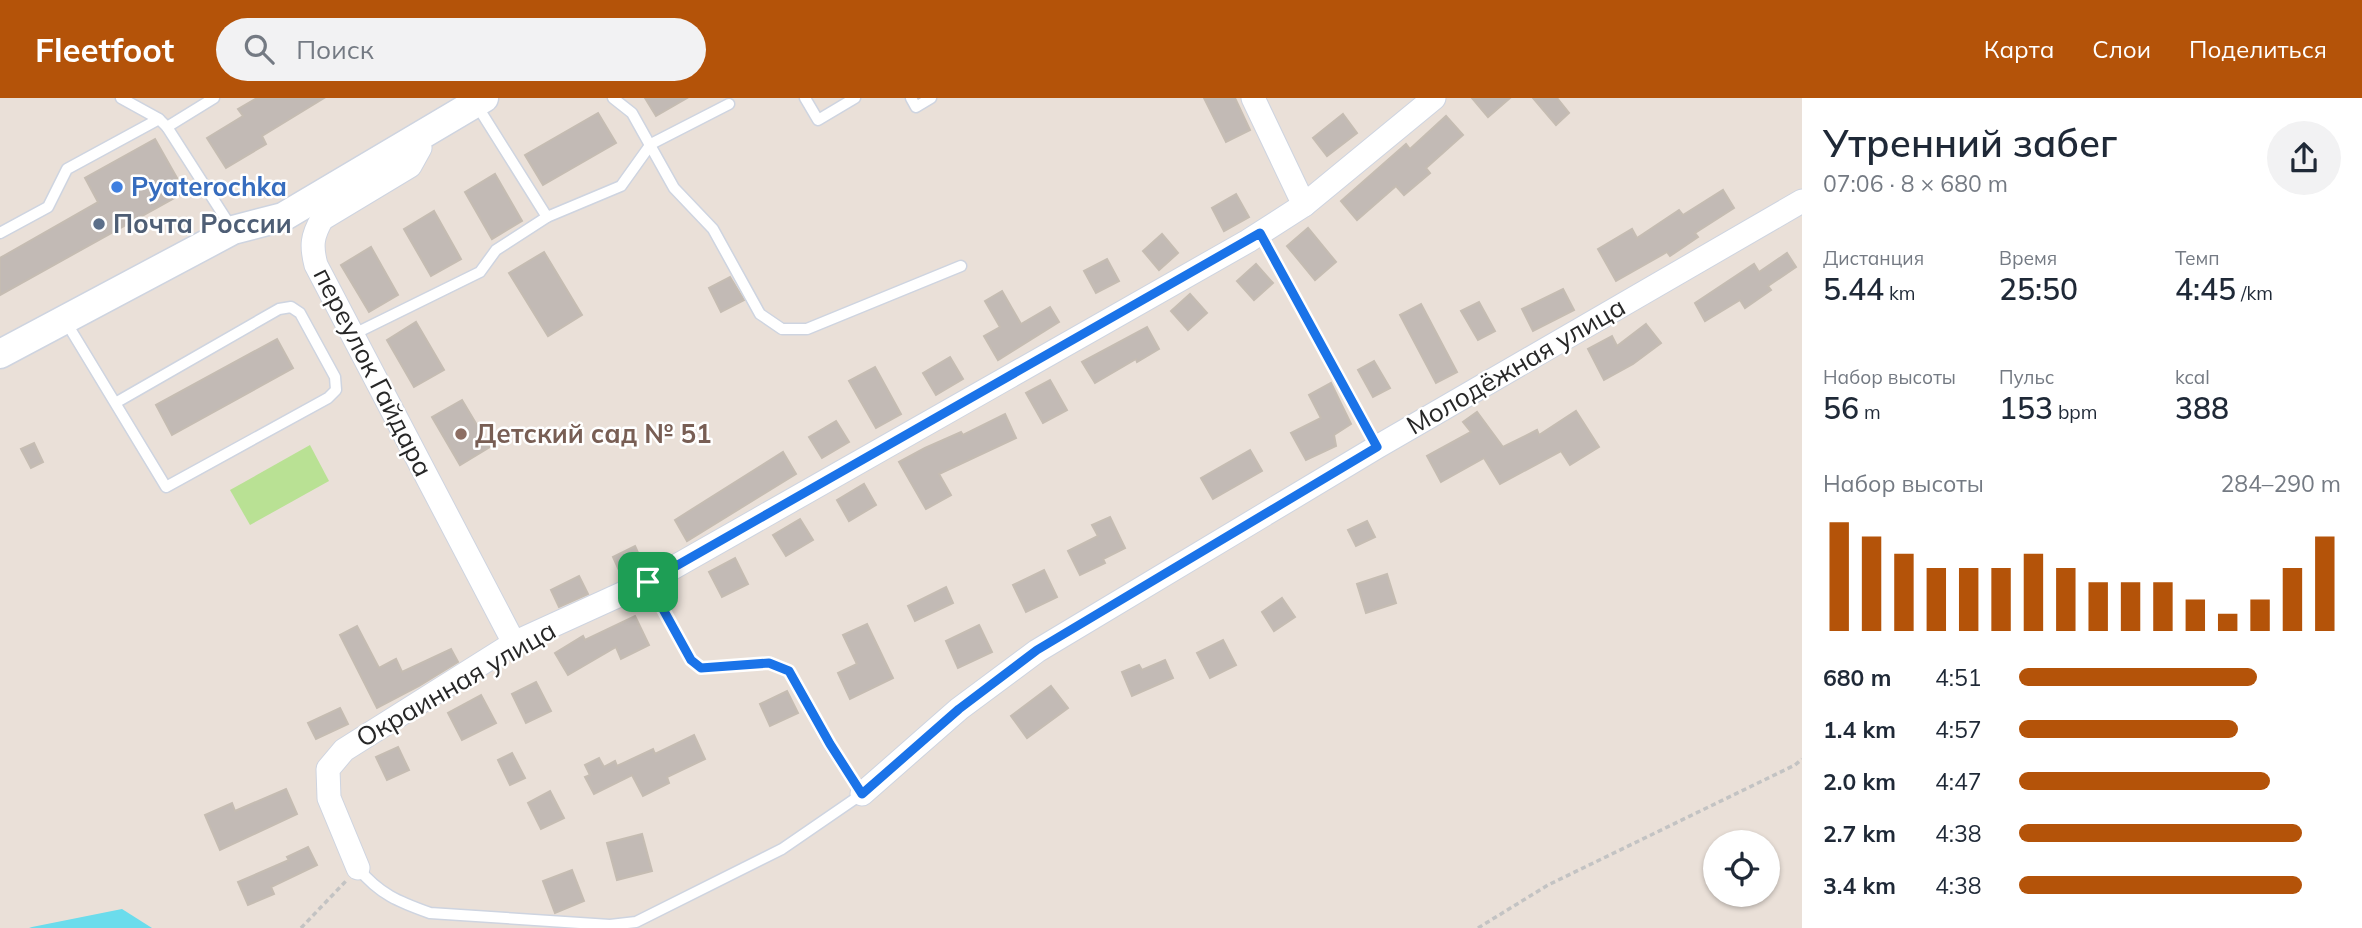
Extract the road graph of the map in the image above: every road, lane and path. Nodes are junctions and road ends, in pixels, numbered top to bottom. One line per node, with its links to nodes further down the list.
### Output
1 (121, 98): 12 (lane)
2 (214, 98): 12 (lane)
3 (613, 98): 14 (lane)
4 (805, 98): 5 (lane)
5 (855, 98)
6 (911, 98): 7 (lane)
7 (931, 98)
8 (1253, 98): 16 (street)
9 (1434, 98): 16 (street, Окраинная улица)
10 (480, 101): 13 (street); 17 (lane)
11 (729, 104): 14 (lane)
12 (163, 123): 18 (lane); 19 (lane)
13 (415, 137): 18 (street); 23 (street, переулок Гайдара)
14 (651, 144): 17 (lane); 21 (lane)
15 (1802, 201): 26 (street, Молодёжная улица)
16 (1304, 205): 20 (street, Окраинная улица)
17 (547, 218): 23 (lane)
18 (233, 230): 22 (street)
19 (0, 233)
20 (1260, 233): 26 (lane); 27 (street, Окраинная улица)
21 (961, 266)
22 (65, 319): 24 (street); 25 (lane)
23 (352, 335): 28 (street, переулок Гайдара)
24 (0, 354)
25 (117, 402): 25 (lane)
26 (1377, 447): 30 (street, Молодёжная улица)
27 (648, 582): 28 (street, Окраинная улица); 30 (lane)
28 (514, 643): 31 (street, Окраинная улица)
29 (1802, 759): 33 (path)
30 (862, 794): 31 (lane, Молодёжная улица)
31 (358, 868): 32 (path)
32 (301, 928)
33 (1478, 928)

